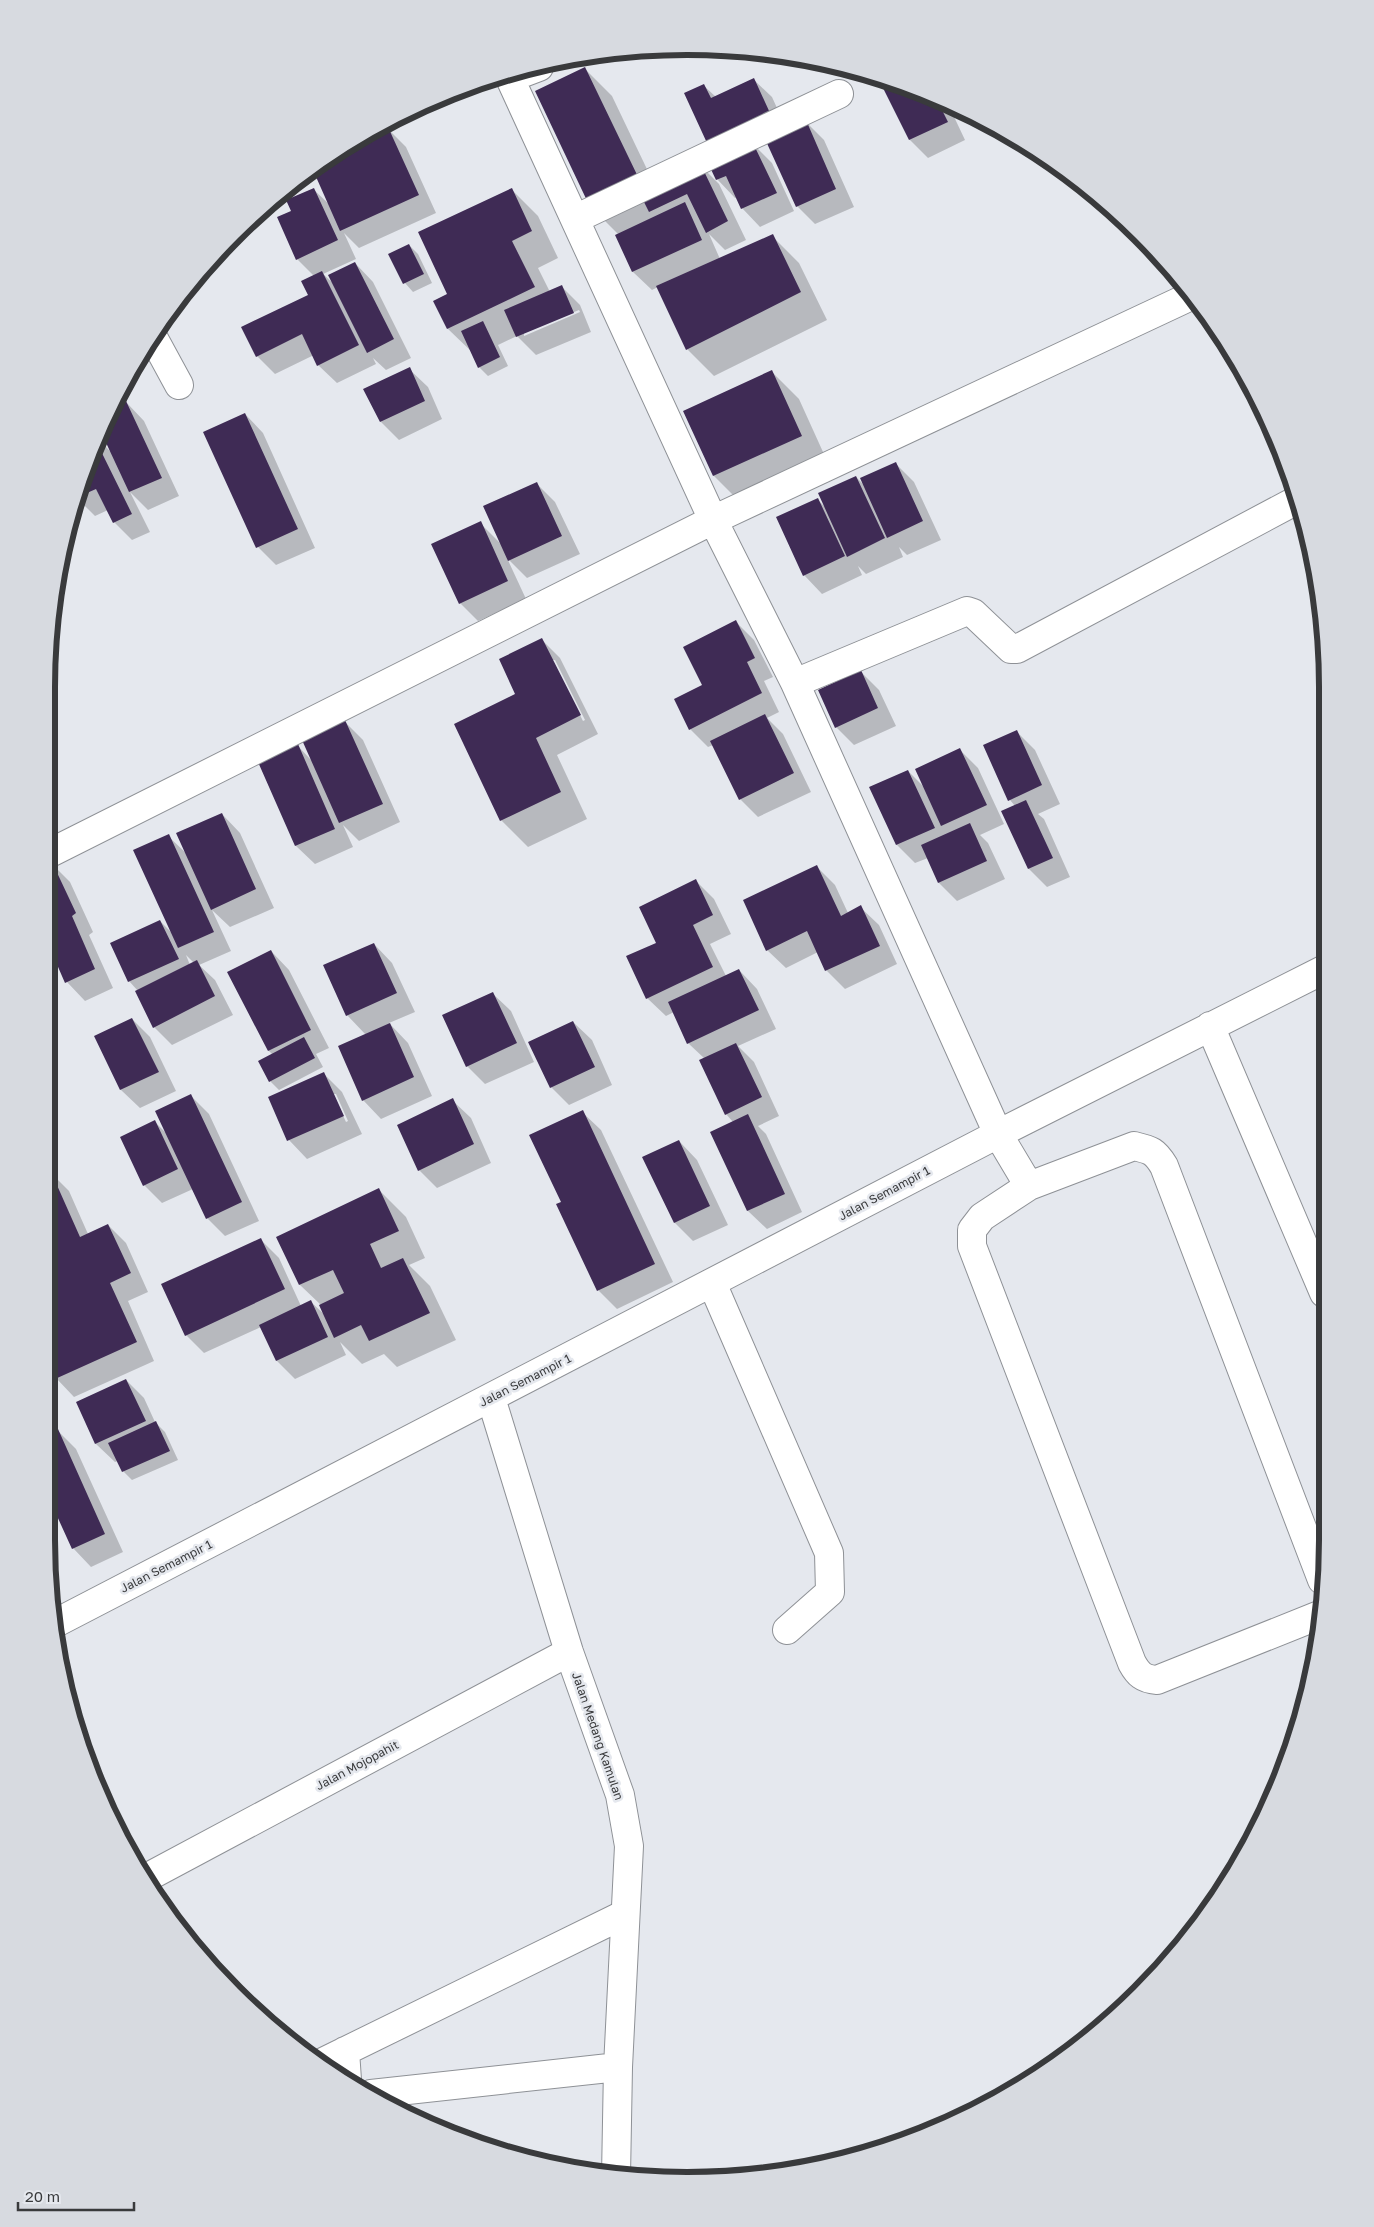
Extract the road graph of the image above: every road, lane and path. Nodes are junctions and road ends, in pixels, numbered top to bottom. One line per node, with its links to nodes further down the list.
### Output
1 (511, 81): 3 (street)
2 (839, 94): 3 (street)
3 (575, 219): 8 (street)
4 (1185, 299): 8 (street)
5 (157, 344): 6 (street)
6 (179, 385)
7 (1291, 503): 9 (street)
8 (714, 520): 9 (street); 10 (street)
9 (795, 683): 13 (street)
10 (55, 850)
11 (1319, 972): 12 (street, Jalan Semampir 1)
12 (1210, 1026): 13 (street, Jalan Semampir 1); 15 (street)
13 (998, 1134): 14 (street); 16 (street, Jalan Semampir 1)
14 (1029, 1186): 18 (street); 19 (street)
15 (1319, 1281)
16 (712, 1283): 17 (street, Jalan Semampir 1); 21 (street)
17 (491, 1398): 20 (street, Jalan Semampir 1); 22 (street, Jalan Medang Kamulan)
18 (1318, 1570)
19 (1314, 1617)
20 (60, 1621)
21 (787, 1630)
22 (569, 1652): 23 (street, Jalan Mojopahit); 24 (street, Jalan Medang Kamulan)
23 (152, 1875)
24 (625, 1914): 25 (street); 27 (street, Jalan Medang Kamulan)
25 (345, 2051): 26 (street); 28 (street)
26 (328, 2059)
27 (618, 2067): 29 (street); 30 (street, Jalan Medang Kamulan)
28 (346, 2072)
29 (381, 2093)
30 (616, 2168)

